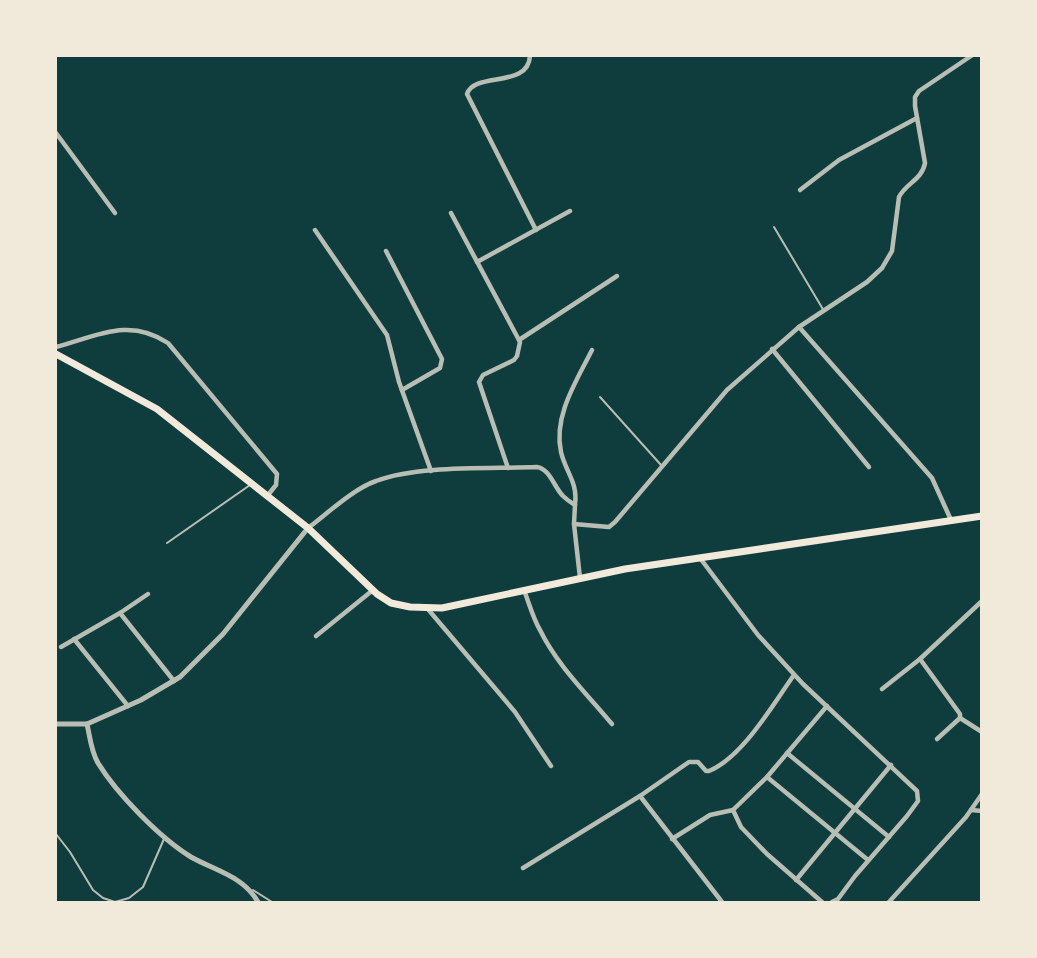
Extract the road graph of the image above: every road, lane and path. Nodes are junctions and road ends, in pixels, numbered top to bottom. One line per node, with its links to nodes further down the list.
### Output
1 (530, 56): 11 (street)
2 (971, 56): 3 (street)
3 (917, 118): 5 (street); 15 (street)
4 (56, 133): 7 (street)
5 (800, 190)
6 (570, 211): 11 (street)
7 (115, 213)
8 (451, 213): 13 (street)
9 (774, 227): 15 (lane)
10 (315, 230): 22 (street)
11 (536, 230): 13 (street)
12 (386, 251): 22 (street)
13 (477, 262): 17 (street)
14 (616, 276): 17 (street)
15 (824, 311): 16 (street)
16 (800, 327): 19 (street); 32 (street)
17 (519, 340): 26 (street)
18 (56, 347): 29 (street)
19 (772, 349): 24 (street); 25 (street)
20 (592, 350): 30 (street)
21 (56, 354): 28 (main road)
22 (402, 390): 27 (street)
23 (600, 397): 24 (lane)
24 (663, 467): 33 (street)
25 (869, 467)
26 (508, 468): 27 (street); 30 (street)
27 (431, 471): 34 (street)
28 (253, 483): 29 (main road); 35 (lane)
29 (268, 495): 34 (main road)
30 (574, 505): 33 (street)
31 (981, 516): 32 (main road)
32 (951, 520): 36 (main road)
33 (574, 524): 37 (street)
34 (308, 528): 38 (main road); 49 (street)
35 (167, 543)
36 (700, 558): 37 (main road); 48 (street)
37 (580, 578): 39 (main road)
38 (373, 590): 42 (main road); 44 (street)
39 (524, 590): 42 (main road); 56 (street)
40 (148, 594): 43 (street)
41 (981, 601): 47 (street)
42 (427, 608): 61 (street)
43 (120, 612): 45 (street); 49 (street)
44 (316, 636)
45 (75, 639): 46 (street); 51 (street)
46 (62, 647)
47 (920, 659): 50 (street); 53 (street)
48 (794, 675): 52 (street); 64 (street)
49 (174, 681): 51 (street)
50 (882, 689)
51 (128, 706): 55 (street)
52 (827, 706): 59 (street); 60 (street)
53 (960, 718): 57 (street); 58 (street)
54 (56, 724): 55 (street)
55 (87, 724): 73 (street)
56 (612, 724)
57 (981, 729)
58 (938, 739)
59 (787, 753): 62 (street); 66 (street)
60 (891, 765): 66 (street); 71 (street)
61 (551, 766)
62 (767, 777): 65 (street); 70 (street)
63 (981, 794): 67 (street)
64 (640, 796): 72 (street); 75 (street)
65 (733, 810): 72 (street); 76 (street)
66 (854, 810): 70 (street); 71 (street)
67 (971, 810): 68 (street); 83 (street)
68 (981, 811)
69 (56, 834): 73 (lane)
70 (834, 834): 74 (street); 76 (street)
71 (889, 837): 74 (street)
72 (672, 838): 80 (street)
73 (164, 839): 77 (street)
74 (868, 860): 82 (street)
75 (523, 868)
76 (796, 880): 81 (street)
77 (250, 889): 78 (street); 79 (lane)
78 (258, 903)
79 (272, 903)
80 (722, 903)
81 (822, 903)
82 (832, 903)
83 (890, 903)

